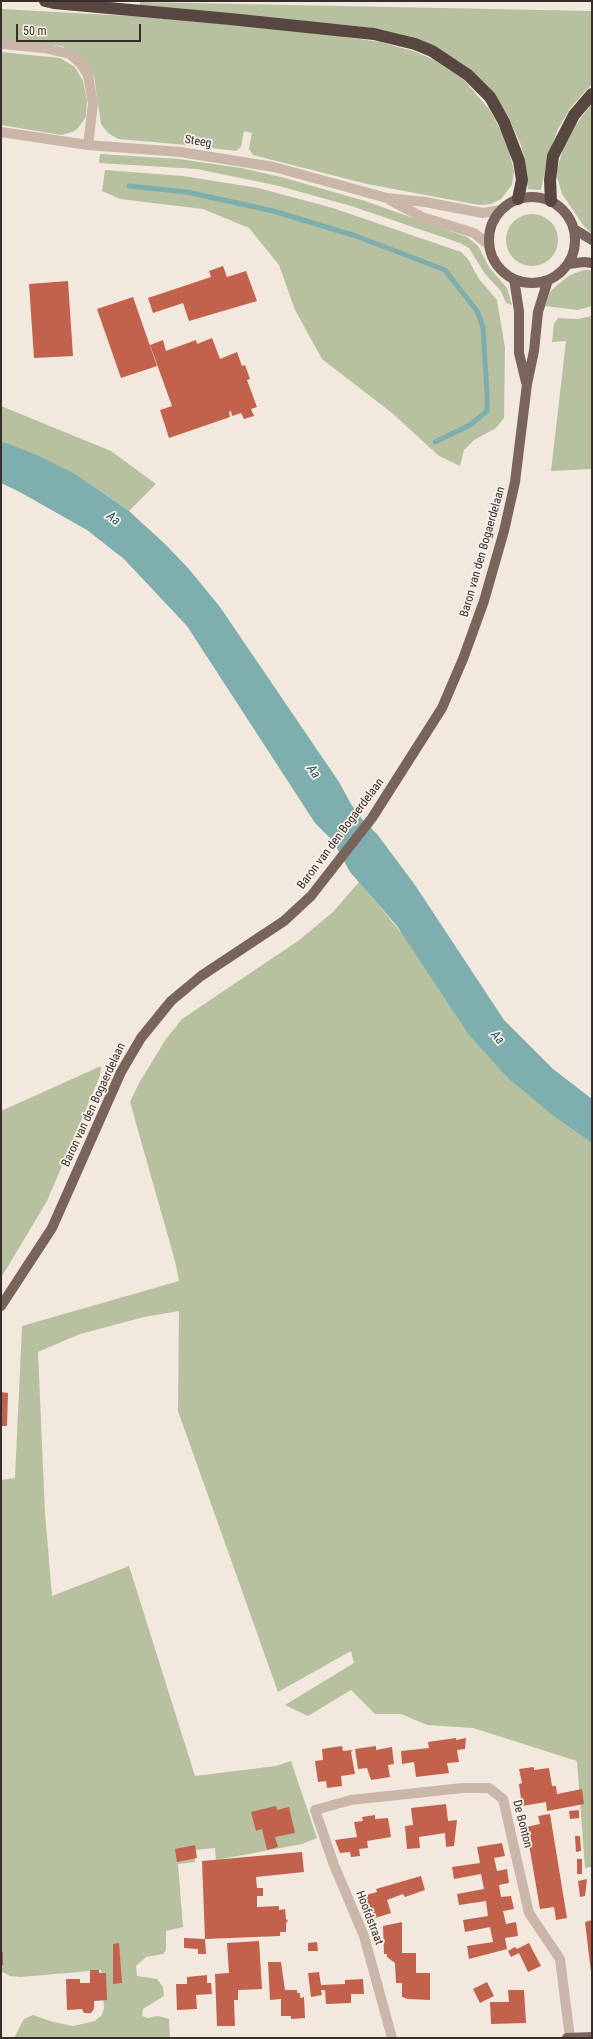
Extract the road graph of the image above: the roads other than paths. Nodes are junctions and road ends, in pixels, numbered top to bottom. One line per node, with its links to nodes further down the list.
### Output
1 (45, 1): 7 (highway)
2 (1, 44): 5 (street)
3 (592, 94): 8 (highway)
4 (1, 132): 5 (street, Steeg)
5 (88, 145): 6 (street, Steeg)
6 (387, 198): 9 (street, Steeg); 12 (street, Steeg)
7 (518, 199): 8 (main road); 9 (main road)
8 (551, 201): 10 (main road)
9 (500, 210): 12 (main road)
10 (574, 229): 11 (main road); 14 (main road)
11 (592, 240)
12 (489, 244): 15 (main road)
13 (592, 263): 14 (main road)
14 (568, 264): 16 (main road)
15 (514, 279): 16 (main road); 17 (main road, Baron van den Bogaerdelaan)
16 (548, 280): 17 (main road, Baron van den Bogaerdelaan)
17 (527, 384): 18 (main road, Baron van den Bogaerdelaan)
18 (1, 1306)
19 (315, 1810): 21 (street, Hoofdstraat); 23 (street, De Bonton)
20 (592, 2037): 23 (main road)
21 (392, 2038)
22 (567, 2038): 23 (main road)
23 (570, 2038)

